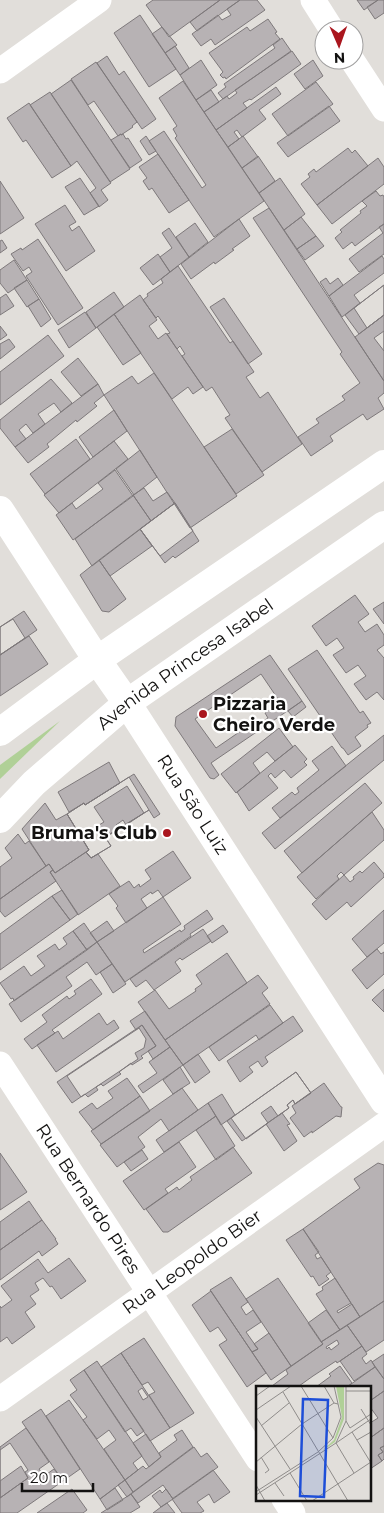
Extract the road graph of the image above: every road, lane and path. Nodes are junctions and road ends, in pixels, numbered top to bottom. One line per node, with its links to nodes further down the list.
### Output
1 (99, 0): 5 (street)
2 (312, 0): 3 (street)
3 (325, 20)
4 (359, 70): 6 (street)
5 (0, 72)
6 (384, 109)
7 (384, 464): 10 (main road)
8 (0, 510): 10 (main road, Rua São Luiz)
9 (384, 525): 11 (main road, Avenida Princesa Isabel)
10 (97, 660): 11 (main road, Rua São Luiz); 12 (main road)
11 (127, 703): 13 (main road, Avenida Princesa Isabel); 15 (main road, Rua São Luiz)
12 (0, 732)
13 (0, 819)
14 (0, 1064): 17 (street, Rua Bernardo Pires)
15 (384, 1101)
16 (384, 1125): 17 (street, Rua Leopoldo Bier)
17 (149, 1294): 18 (street, Rua Leopoldo Bier); 19 (street, Rua Bernardo Pires)
18 (0, 1399)
19 (256, 1456)
20 (285, 1500): 21 (street)
21 (293, 1513)

